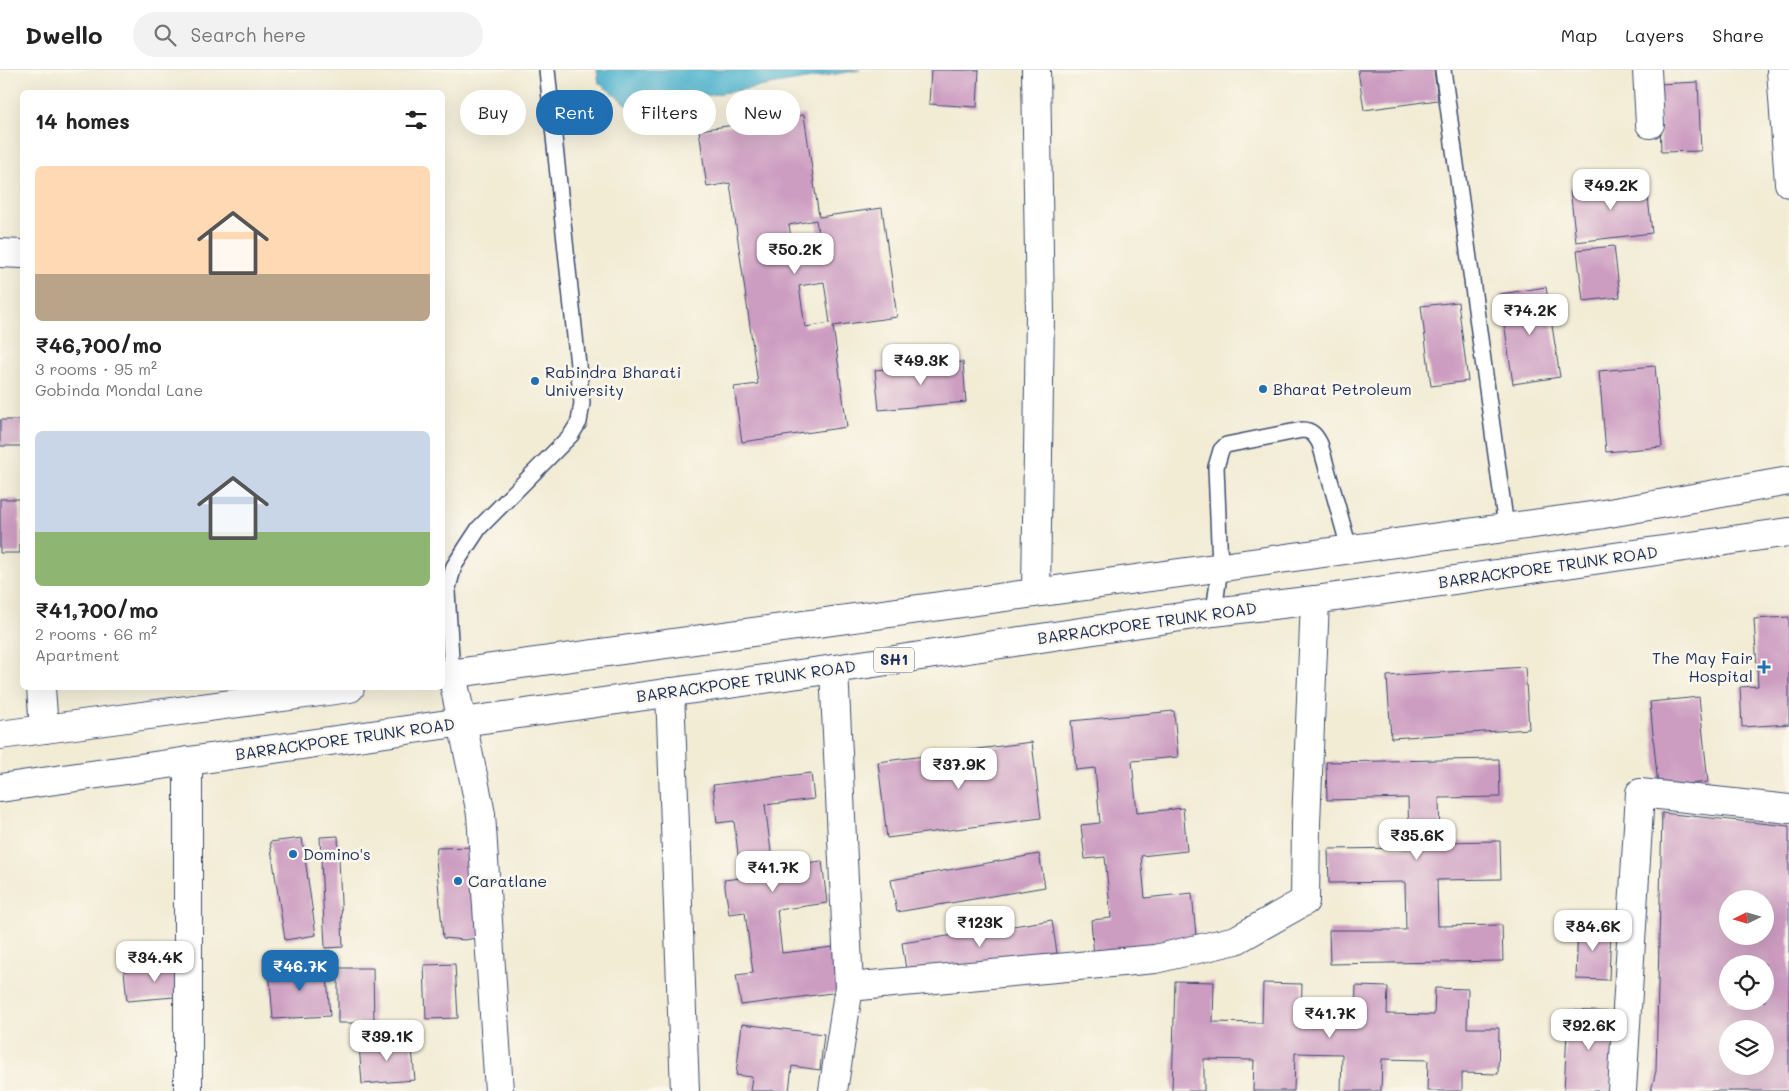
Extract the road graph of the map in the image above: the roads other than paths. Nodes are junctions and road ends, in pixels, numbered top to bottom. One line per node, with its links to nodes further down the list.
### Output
1 (547, 70): 19 (lane)
2 (1036, 70): 15 (street)
3 (1443, 70): 11 (lane)
4 (1648, 70): 6 (street)
5 (1781, 70): 7 (street)
6 (1650, 124)
7 (1789, 183)
8 (0, 253): 9 (street)
9 (20, 254)
10 (1789, 481): 11 (street)
11 (1506, 527): 13 (street)
12 (1789, 532): 16 (street, BARRACKPORE TRUNK ROAD / SH1)
13 (1349, 548): 14 (street); 14 (lane)
14 (1220, 567): 15 (street); 17 (lane)
15 (1036, 592): 19 (street)
16 (1315, 600): 17 (street, BARRACKPORE TRUNK ROAD / SH1); 29 (street)
17 (1214, 612): 18 (street, BARRACKPORE TRUNK ROAD / SH1)
18 (834, 669): 22 (street, BARRACKPORE TRUNK ROAD / SH1); 29 (street)
19 (447, 674): 23 (street)
20 (41, 690): 24 (street)
21 (335, 690): 24 (street)
22 (670, 692): 23 (street, BARRACKPORE TRUNK ROAD / SH1); 32 (street)
23 (462, 722): 26 (street, BARRACKPORE TRUNK ROAD / SH1); 31 (street)
24 (44, 729): 25 (street)
25 (0, 735)
26 (188, 761): 27 (street, BARRACKPORE TRUNK ROAD / SH1); 30 (street)
27 (0, 788)
28 (1789, 808): 34 (street)
29 (849, 987): 33 (street)
30 (188, 1091)
31 (499, 1091)
32 (685, 1091)
33 (833, 1091)
34 (1622, 1091)

